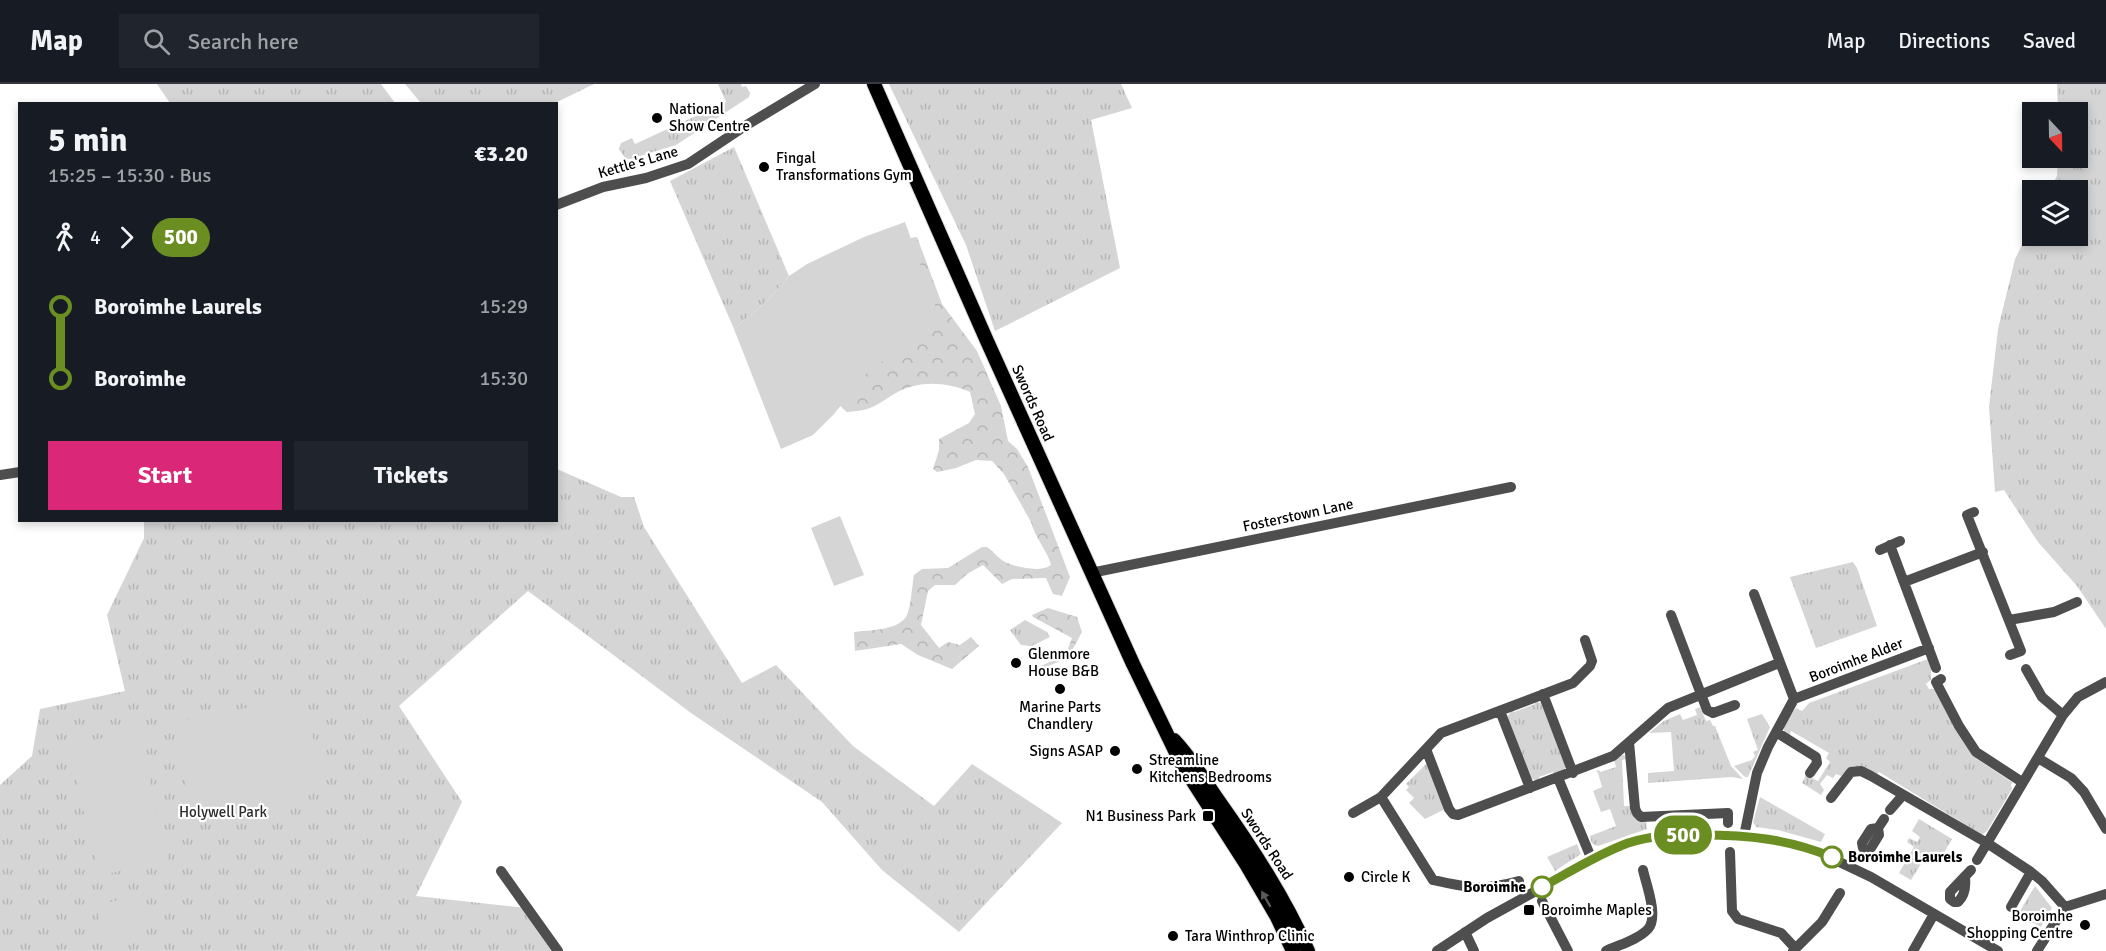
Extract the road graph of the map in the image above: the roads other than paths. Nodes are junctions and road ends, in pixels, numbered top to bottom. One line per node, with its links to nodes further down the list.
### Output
1 (815, 84): 3 (street, Kettle's Lane)
2 (874, 84): 10 (main road, Swords Road)
3 (558, 204)
4 (18, 472): 5 (street)
5 (0, 475)
6 (1511, 487): 10 (street, Fosterstown Lane)
7 (1974, 512): 9 (street)
8 (1880, 550): 11 (street)
9 (1983, 552): 11 (street); 15 (street)
10 (1091, 573): 30 (main road, Swords Road)
11 (1904, 582): 17 (street)
12 (1754, 594): 19 (street)
13 (2077, 602): 15 (street)
14 (1670, 615): 25 (street)
15 (2009, 620): 18 (street)
16 (1585, 640): 24 (street)
17 (1929, 648): 20 (street); 26 (street, Boroimhe Alder)
18 (2010, 655)
19 (1779, 663): 25 (street); 26 (street)
20 (1936, 668)
21 (2026, 669): 29 (street)
22 (1936, 682): 38 (street)
23 (2106, 682): 29 (street)
24 (1543, 694): 28 (street); 35 (street)
25 (1701, 694): 27 (street); 32 (street)
26 (1794, 699): 31 (street)
27 (1735, 705)
28 (1500, 711): 33 (street); 39 (street)
29 (2063, 715): 34 (street)
30 (1167, 732): 66 (main road, Swords Road, one-way to 30); 67 (main road, Swords Road)
31 (1776, 732): 36 (street); 47 (street)
32 (1629, 742): 35 (street); 45 (street)
33 (1426, 749): 39 (street); 41 (street)
34 (2038, 758): 38 (street); 46 (street)
35 (1573, 772): 37 (street)
36 (1810, 773)
37 (1558, 778): 39 (street); 50 (street)
38 (2022, 782): 48 (street)
39 (1530, 788)
40 (1903, 795): 42 (street); 44 (street); 48 (street)
41 (1381, 797): 43 (street); 55 (street)
42 (1832, 798)
43 (1353, 813)
44 (1884, 819)
45 (1728, 823)
46 (2106, 829)
47 (1744, 836): 50 (street); 61 (street)
48 (1987, 843): 51 (street); 54 (street)
49 (1731, 852): 64 (street)
50 (1592, 860): 62 (street)
51 (1971, 869)
52 (1642, 870): 70 (street)
53 (501, 871): 65 (street)
54 (2031, 872): 59 (street); 60 (street)
55 (1519, 880)
56 (1840, 893): 64 (street)
57 (2106, 894): 59 (street)
58 (1542, 901): 69 (street)
59 (2066, 907): 73 (street)
60 (2011, 908)
61 (1934, 914): 71 (street); 72 (street)
62 (1465, 932): 63 (street); 68 (street)
63 (1440, 949)
64 (1794, 950)
65 (558, 951)
66 (1293, 951)
67 (1308, 951)
68 (1474, 951)
69 (1568, 951)
70 (1606, 951)
71 (1913, 951)
72 (1998, 951)
73 (2037, 951)

